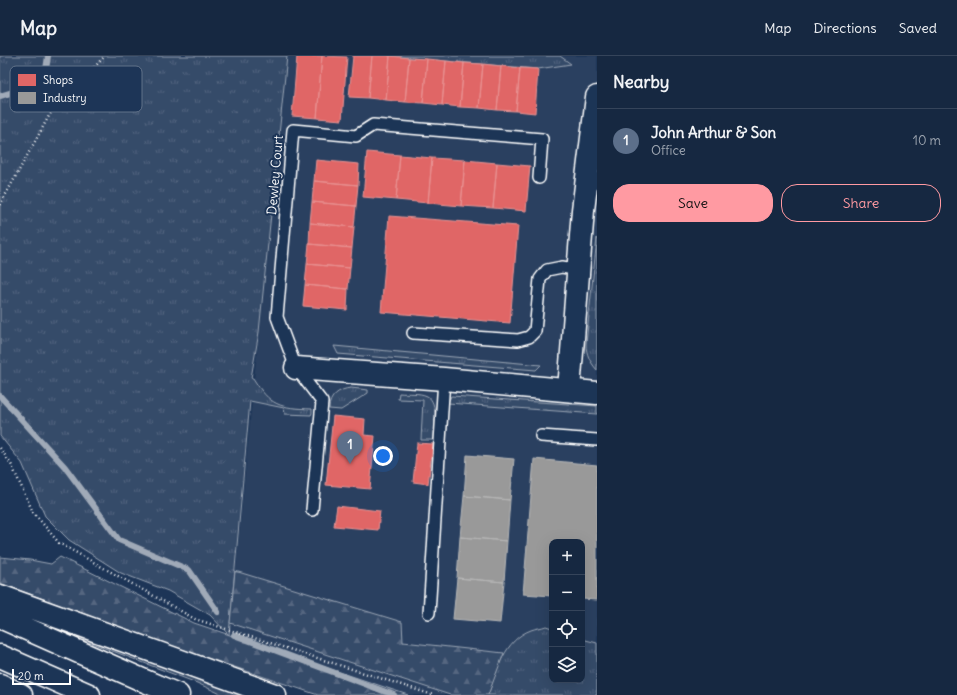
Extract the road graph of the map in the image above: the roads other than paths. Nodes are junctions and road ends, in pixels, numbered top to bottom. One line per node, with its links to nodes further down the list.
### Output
1 (597, 97): 3 (main road)
2 (539, 178): 5 (lane, Dewley Court)
3 (579, 270): 4 (lane); 7 (main road)
4 (413, 333)
5 (296, 368): 6 (main road); 11 (lane)
6 (444, 379): 7 (main road); 13 (lane)
7 (569, 390): 8 (main road)
8 (597, 392)
9 (541, 436): 10 (lane)
10 (597, 440)
11 (312, 510)
12 (0, 596): 20 (main road)
13 (429, 612)
14 (0, 617): 19 (main road)
15 (0, 656): 18 (main road)
16 (0, 685): 17 (main road)
17 (21, 695)
18 (89, 695)
19 (178, 695)
20 (275, 695)

